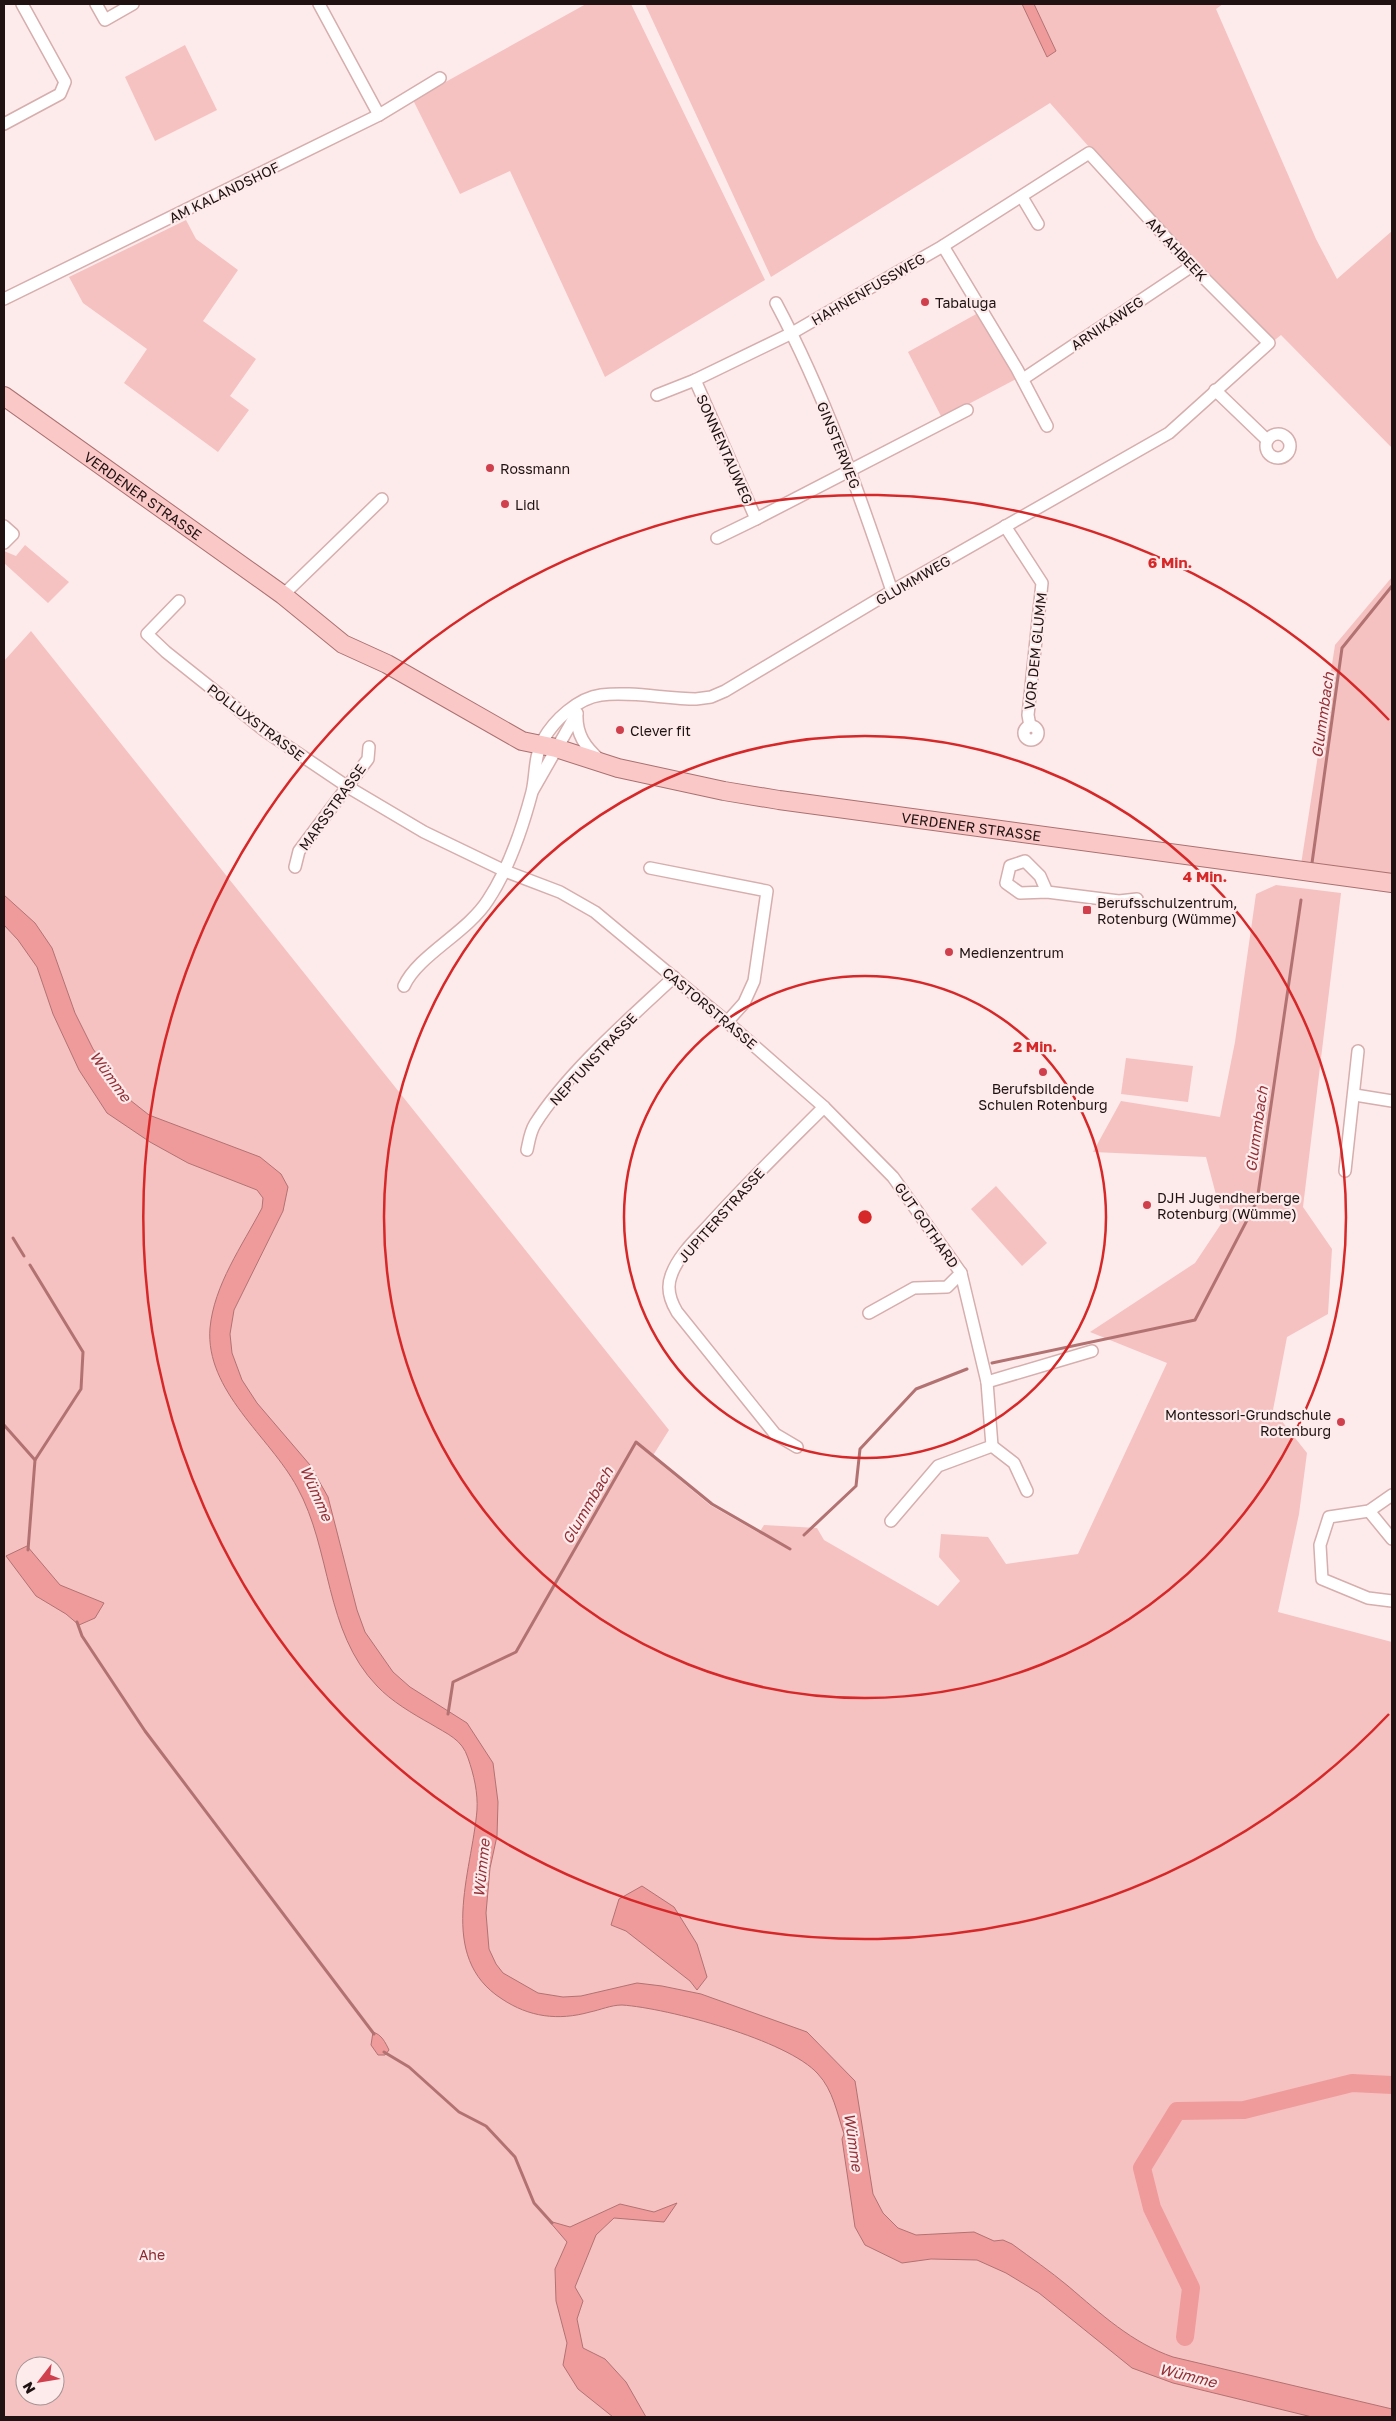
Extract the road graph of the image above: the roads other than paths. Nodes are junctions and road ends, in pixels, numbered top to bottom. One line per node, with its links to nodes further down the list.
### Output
1 (22, 4): 7 (street)
2 (96, 4): 3 (street)
3 (133, 4)
4 (319, 4): 6 (street)
5 (440, 78): 6 (street, AM KALANDSHOF)
6 (379, 115): 13 (street, AM KALANDSHOF)
7 (4, 124)
8 (1089, 153): 9 (street, HAHNENFUSSWEG); 12 (street, AM AHBEEK)
9 (1022, 197): 10 (street); 11 (street, HAHNENFUSSWEG)
10 (1038, 224)
11 (943, 246): 15 (street, HAHNENFUSSWEG); 17 (street)
12 (1192, 266): 16 (street, AM AHBEEK); 17 (street, ARNIKAWEG)
13 (4, 299)
14 (776, 303): 15 (street, GINSTERWEG)
15 (792, 333): 18 (street, SONNENTAUWEG); 25 (street, GINSTERWEG)
16 (1269, 343): 19 (street, GLUMMWEG)
17 (1023, 379): 23 (street)
18 (695, 380): 20 (street, SONNENTAUWEG); 27 (street, SONNENTAUWEG)
19 (1215, 390): 24 (street); 29 (street, GLUMMWEG)
20 (657, 395)
21 (4, 396): 33 (main road, VERDENER STRASSE)
22 (967, 410): 25 (street, SONNENTAUWEG)
23 (1048, 426)
24 (1267, 440)
25 (850, 468): 27 (street, SONNENTAUWEG); 32 (street, GINSTERWEG)
26 (382, 499): 33 (street)
27 (756, 519): 30 (street, SONNENTAUWEG)
28 (4, 526): 31 (street)
29 (1005, 526): 32 (street, GLUMMWEG); 37 (street, VOR DEM GLUMM)
30 (717, 538)
31 (4, 543)
32 (892, 591): 35 (street, GLUMMWEG)
33 (283, 595): 38 (main road, VERDENER STRASSE)
34 (179, 601): 41 (street, POLLUXSTRASSE)
35 (587, 700): 36 (street); 38 (street, GLUMMWEG)
36 (577, 713): 38 (street); 40 (street)
37 (1030, 726)
38 (546, 745): 40 (main road, VERDENER STRASSE); 42 (street); 42 (street)
39 (369, 747): 41 (street, MARSSTRASSE)
40 (605, 764): 46 (main road, VERDENER STRASSE)
41 (348, 787): 43 (street, MARSSTRASSE); 45 (street, POLLUXSTRASSE)
42 (532, 791): 45 (street)
43 (295, 867)
44 (650, 868): 51 (street)
45 (505, 871): 49 (street, CASTORSTRASSE); 50 (street)
46 (1392, 883)
47 (1047, 892): 48 (street)
48 (1137, 899)
49 (674, 977): 51 (street, CASTORSTRASSE); 56 (street, NEPTUNSTRASSE)
50 (404, 986)
51 (727, 1022): 55 (street, CASTORSTRASSE)
52 (1358, 1051): 53 (street)
53 (1355, 1095): 54 (street); 57 (street)
54 (1392, 1101)
55 (824, 1108): 58 (street, CASTORSTRASSE); 64 (street, JUPITERSTRASSE)
56 (527, 1150)
57 (1345, 1171)
58 (893, 1176): 59 (street, GUT GOTHARD)
59 (961, 1274): 60 (street, GUT GOTHARD); 62 (street, GUT GOTHARD)
60 (869, 1314)
61 (1092, 1351): 62 (street)
62 (987, 1382): 63 (street, GUT GOTHARD)
63 (992, 1446): 65 (street); 68 (street)
64 (797, 1447)
65 (1027, 1491)
66 (1392, 1495): 67 (street)
67 (1369, 1511): 69 (street); 70 (street)
68 (891, 1521)
69 (1392, 1539)
70 (1392, 1601)

